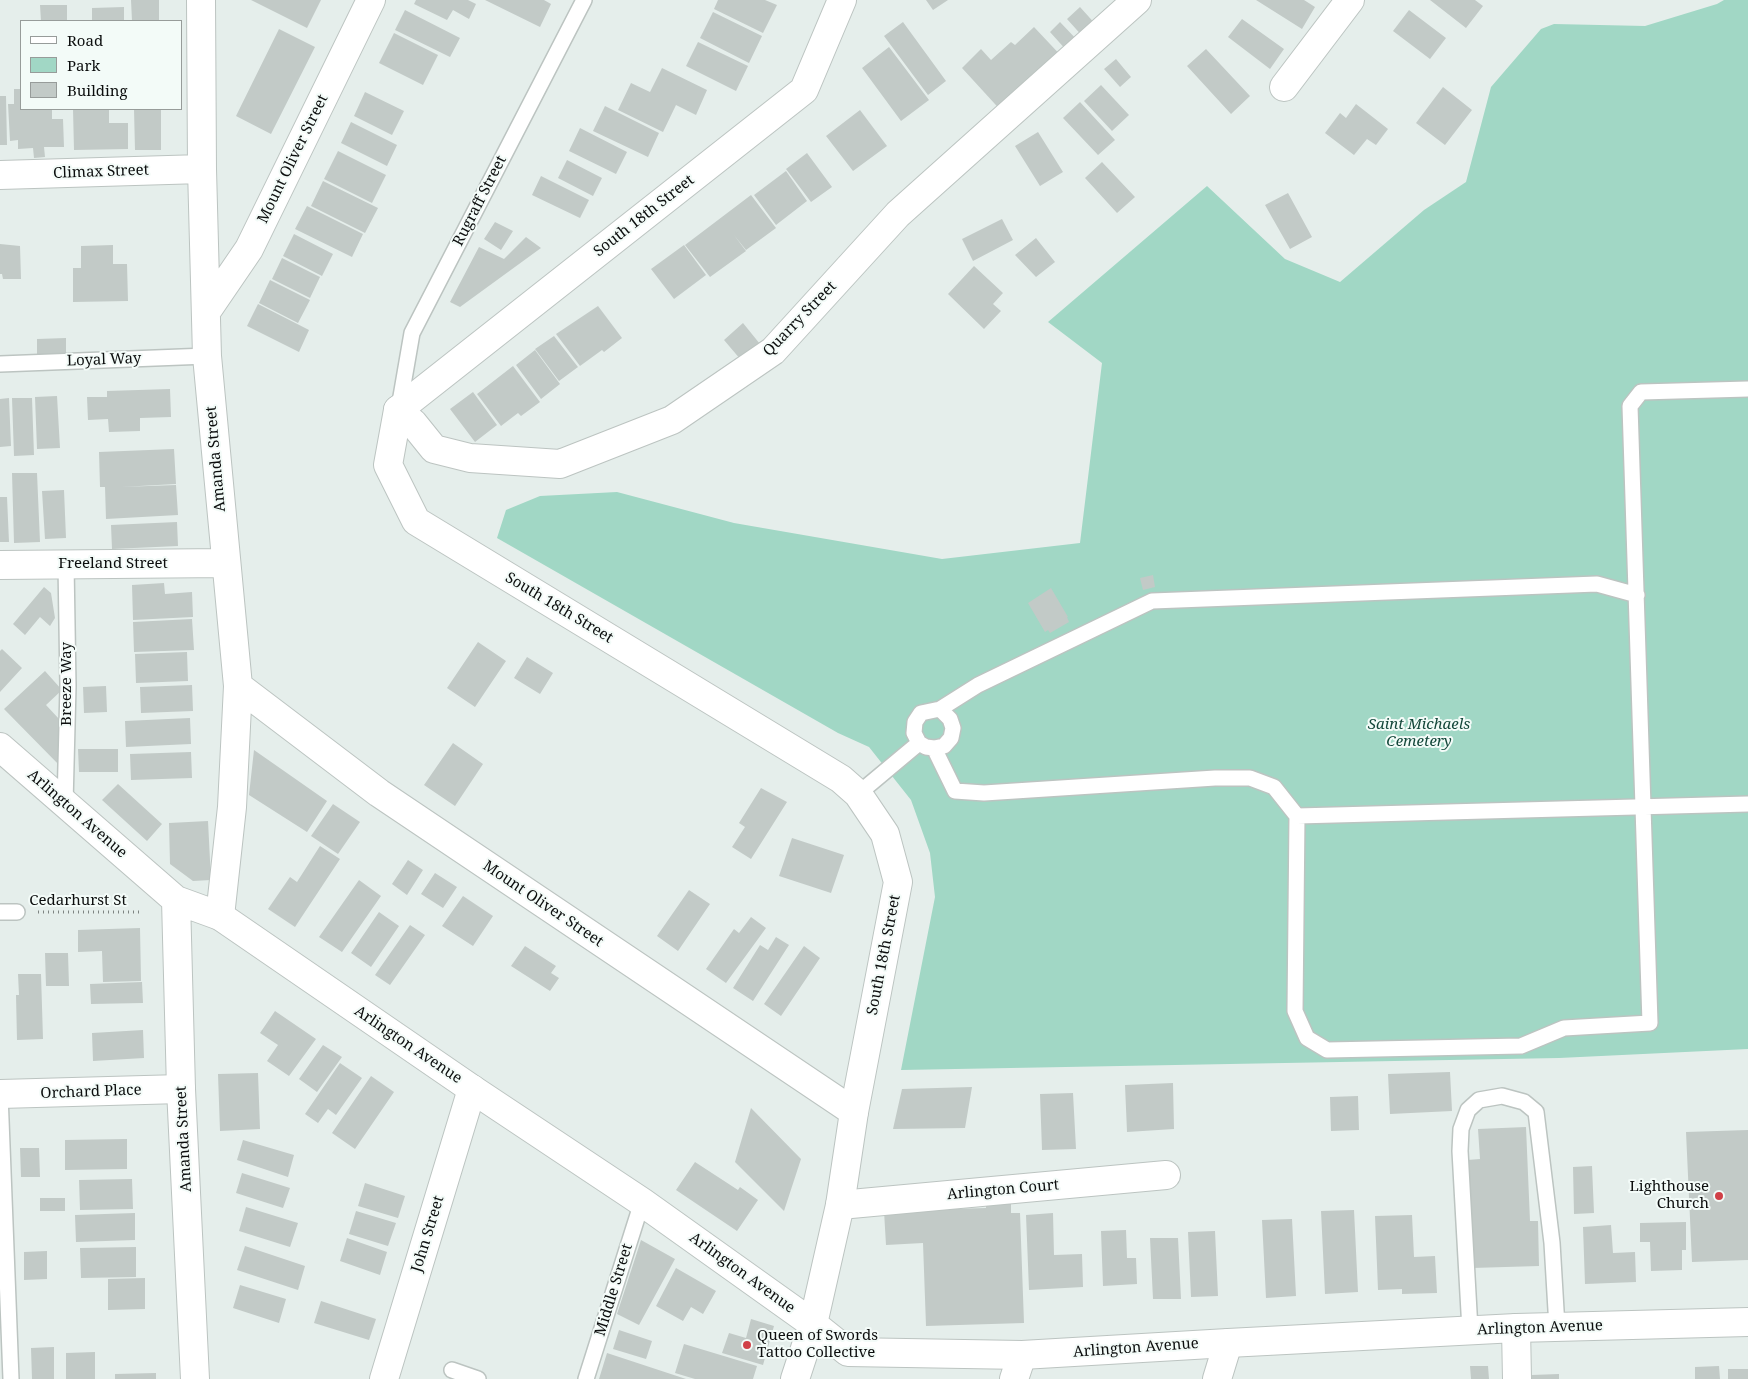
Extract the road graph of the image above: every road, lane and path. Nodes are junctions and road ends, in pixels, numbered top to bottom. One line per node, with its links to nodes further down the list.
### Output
1 (201, 0): 8 (street, Amanda Street)
2 (371, 0): 10 (street, Mount Oliver Street)
3 (584, 0): 14 (lane, Rugraff Street)
4 (842, 0): 14 (street, South 18th Street)
5 (1137, 0): 14 (street, Quarry Street)
6 (1350, 0): 7 (street)
7 (1284, 88)
8 (202, 169): 9 (street, Climax Street); 10 (street, Amanda Street)
9 (0, 175)
10 (206, 312): 11 (street, Amanda Street)
11 (207, 356): 12 (lane, Loyal Way); 15 (street, Amanda Street)
12 (0, 364)
13 (1748, 389): 18 (lane)
14 (398, 410): 24 (street, South 18th Street)
15 (226, 563): 16 (street, Freeland Street); 19 (street, Amanda Street)
16 (66, 564): 17 (street, Freeland Street); 25 (lane, Breeze Way)
17 (0, 565)
18 (1637, 594): 20 (lane); 27 (lane)
19 (238, 686): 33 (street, Amanda Street); 37 (street, Mount Oliver Street)
20 (940, 709): 21 (lane); 22 (lane)
21 (919, 743): 22 (lane); 24 (lane)
22 (934, 748): 28 (lane)
23 (6, 759): 25 (street, Arlington Avenue)
24 (858, 794): 37 (street, South 18th Street)
25 (65, 804): 29 (street, Arlington Avenue)
26 (1748, 804): 27 (lane)
27 (1642, 808): 28 (lane); 28 (lane)
28 (1297, 816)
29 (176, 900): 33 (street, Arlington Avenue); 34 (street, Amanda Street)
30 (0, 912): 31 (lane)
31 (17, 912): 32 (path, Cedarhurst St)
32 (139, 912)
33 (220, 916): 35 (street, Arlington Avenue)
34 (181, 1089): 36 (street, Orchard Place); 51 (street, Amanda Street)
35 (472, 1089): 39 (street, Arlington Avenue); 52 (street, John Street)
36 (0, 1094): 41 (lane)
37 (854, 1112): 40 (street, South 18th Street)
38 (1166, 1175): 40 (street, Arlington Court)
39 (642, 1202): 43 (street, Arlington Avenue); 54 (lane, Middle Street)
40 (840, 1205): 43 (street, South 18th Street)
41 (3, 1268): 50 (lane)
42 (1748, 1322): 44 (street, Arlington Avenue)
43 (813, 1324): 48 (street, Arlington Avenue); 55 (street, South 18th Street)
44 (1557, 1327): 45 (street, Arlington Avenue); 46 (lane)
45 (1516, 1328): 46 (street, Arlington Avenue); 57 (street)
46 (1470, 1330): 47 (street, Arlington Avenue)
47 (1228, 1343): 48 (street, Arlington Avenue); 56 (street)
48 (1018, 1367)
49 (452, 1370): 53 (lane)
50 (11, 1379)
51 (195, 1379)
52 (384, 1379)
53 (478, 1379)
54 (586, 1379)
55 (795, 1379)
56 (1216, 1379)
57 (1518, 1379)

